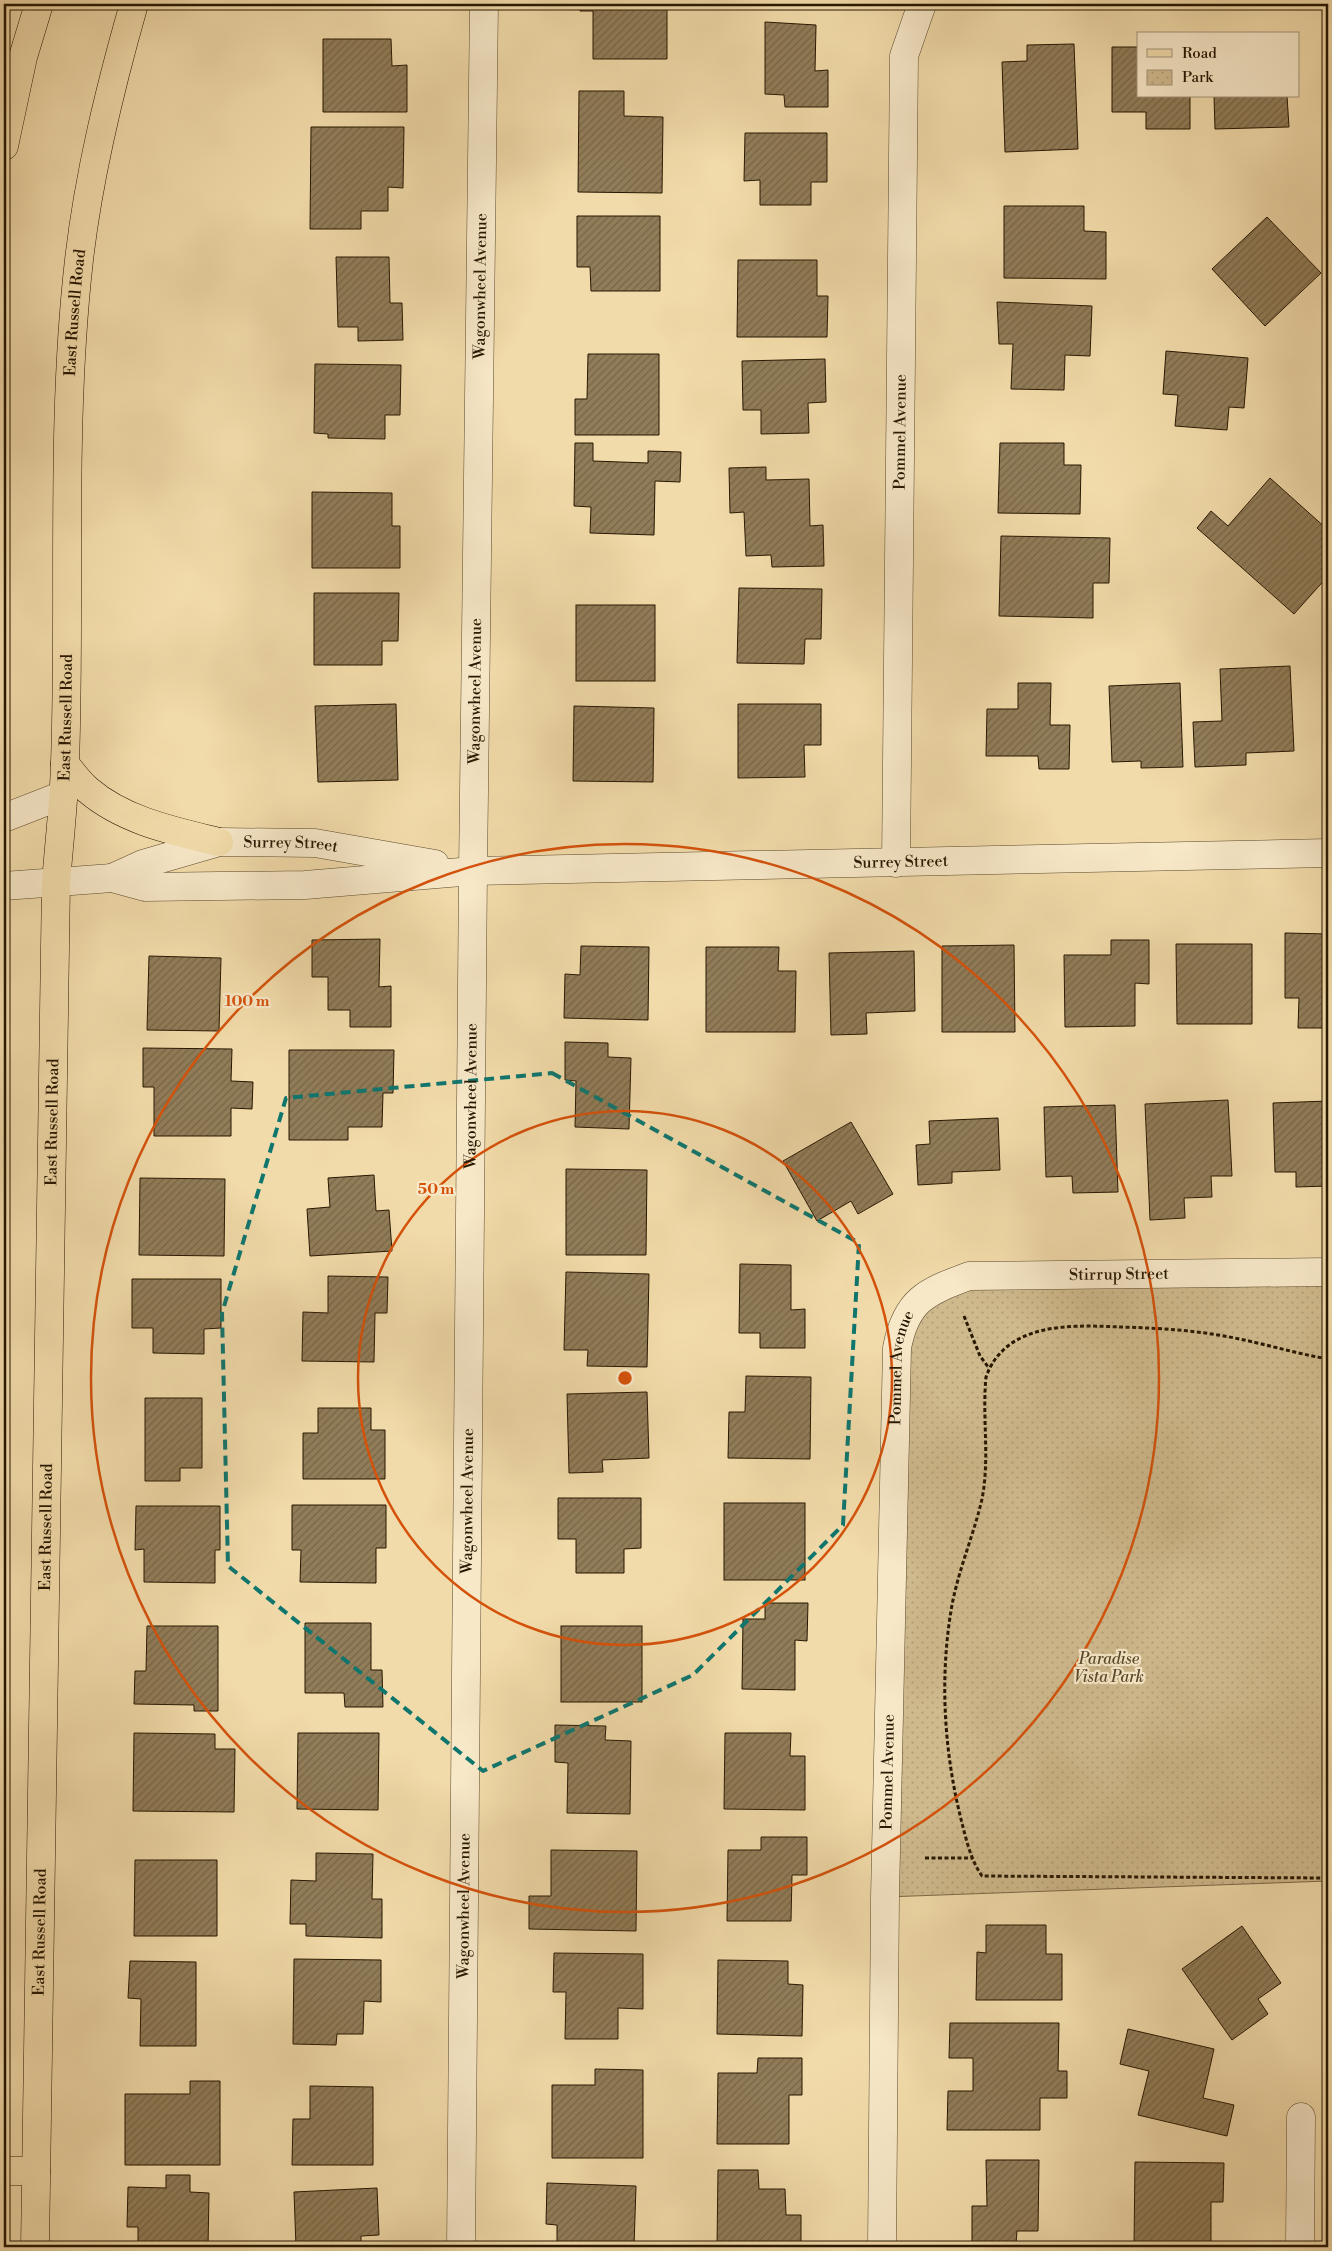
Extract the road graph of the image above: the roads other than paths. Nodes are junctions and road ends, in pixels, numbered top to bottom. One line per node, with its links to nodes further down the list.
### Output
1 (39, 4): 5 (main road)
2 (134, 4): 6 (main road, East Russell Road)
3 (484, 4): 12 (street, Wagonwheel Avenue)
4 (922, 4): 11 (street, Pommel Avenue)
5 (4, 146)
6 (65, 764): 7 (main road, East Russell Road); 9 (main road)
7 (63, 796): 8 (street); 14 (main road, East Russell Road)
8 (4, 818)
9 (219, 842): 12 (street, Surrey Street); 13 (street, Surrey Street)
10 (1328, 853): 11 (street, Surrey Street)
11 (896, 863): 12 (street, Surrey Street)
12 (473, 870): 13 (street, Surrey Street); 22 (street, Wagonwheel Avenue)
13 (112, 878): 14 (street, Surrey Street)
14 (56, 883): 15 (street, Surrey Street); 20 (main road, East Russell Road)
15 (4, 886)
16 (1328, 1272): 17 (street, Stirrup Street)
17 (916, 1302): 23 (street, Pommel Avenue)
18 (1301, 2117): 24 (street)
19 (4, 2171): 20 (main road)
20 (36, 2171): 21 (main road, East Russell Road)
21 (35, 2247)
22 (461, 2247)
23 (882, 2247)
24 (1300, 2247)

